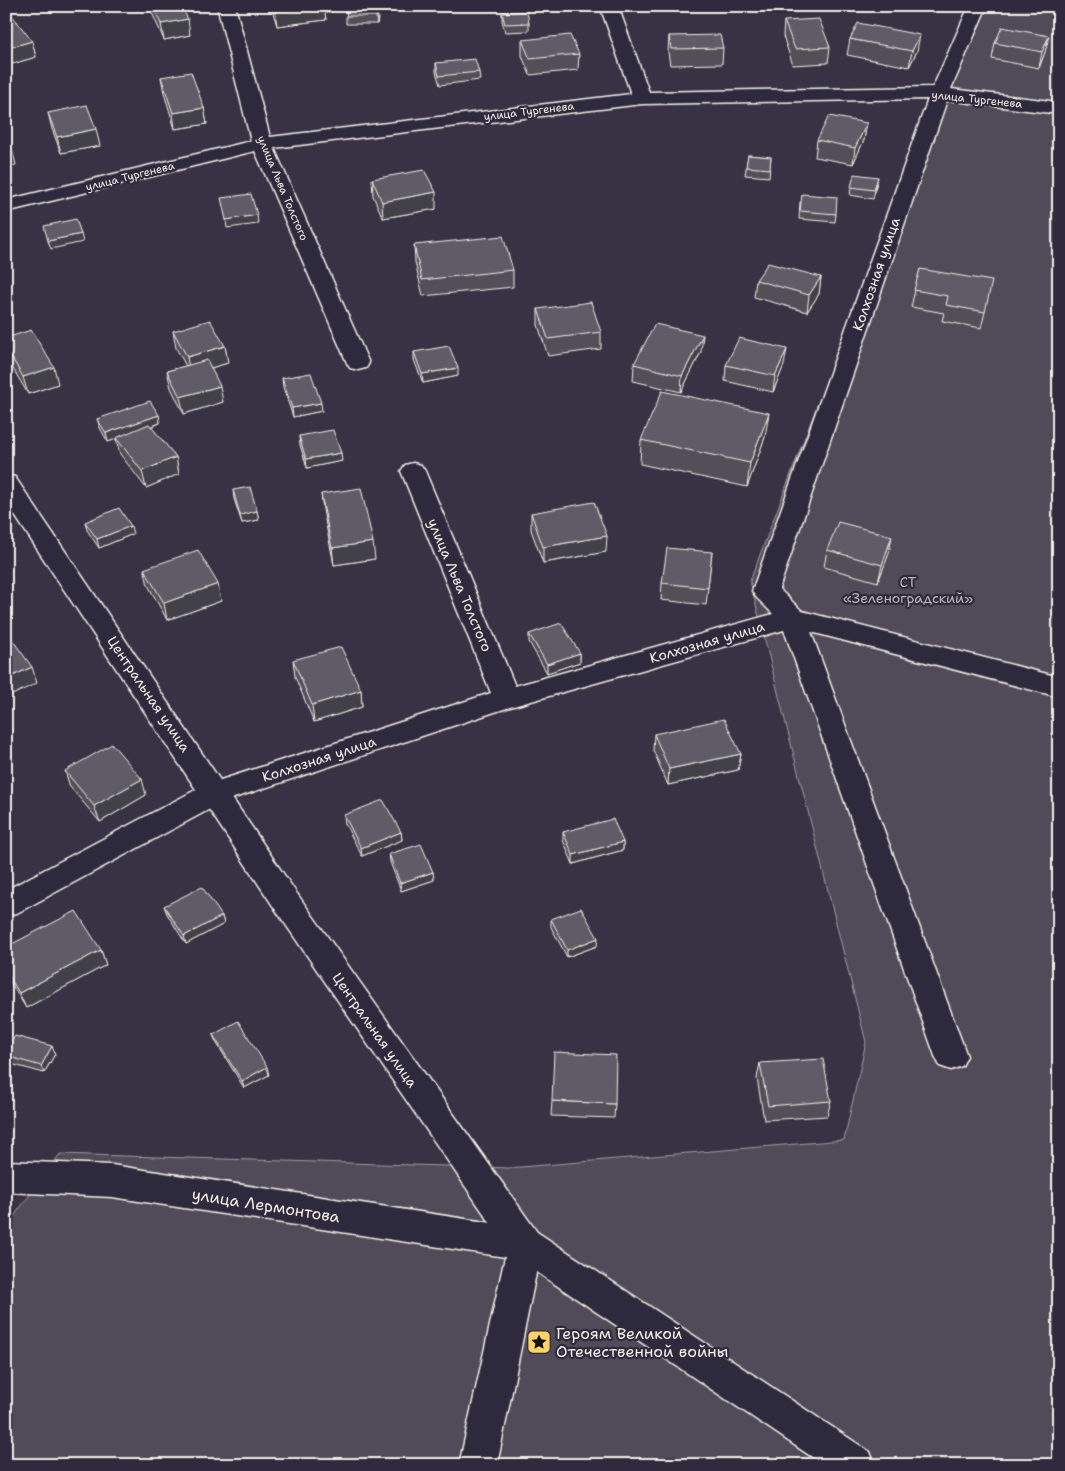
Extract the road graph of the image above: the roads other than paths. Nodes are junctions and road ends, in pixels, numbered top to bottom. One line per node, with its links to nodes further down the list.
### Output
1 (226, 6): 7 (street, улица Льва Толстого)
2 (610, 6): 5 (street)
3 (978, 6): 4 (street, Колхозная улица)
4 (940, 93): 5 (street, улица Тургенева); 6 (street, улица Тургенева); 12 (street, Колхозная улица)
5 (642, 98): 7 (street, улица Тургенева)
6 (1059, 108)
7 (262, 144): 8 (street, улица Тургенева); 9 (street, улица Льва Толстого)
8 (6, 206)
9 (358, 363)
10 (413, 471): 14 (street, улица Льва Толстого)
11 (6, 482): 15 (street, Центральная улица)
12 (793, 618): 13 (street); 14 (street, Колхозная улица); 17 (street)
13 (1059, 687)
14 (507, 698): 15 (street, Колхозная улица)
15 (214, 792): 16 (street, Колхозная улица); 19 (street, Центральная улица)
16 (6, 904)
17 (951, 1056)
18 (6, 1176): 19 (street, улица Лермонтова)
19 (525, 1244): 20 (street); 21 (street, Центральная улица)
20 (478, 1465)
21 (857, 1465)

